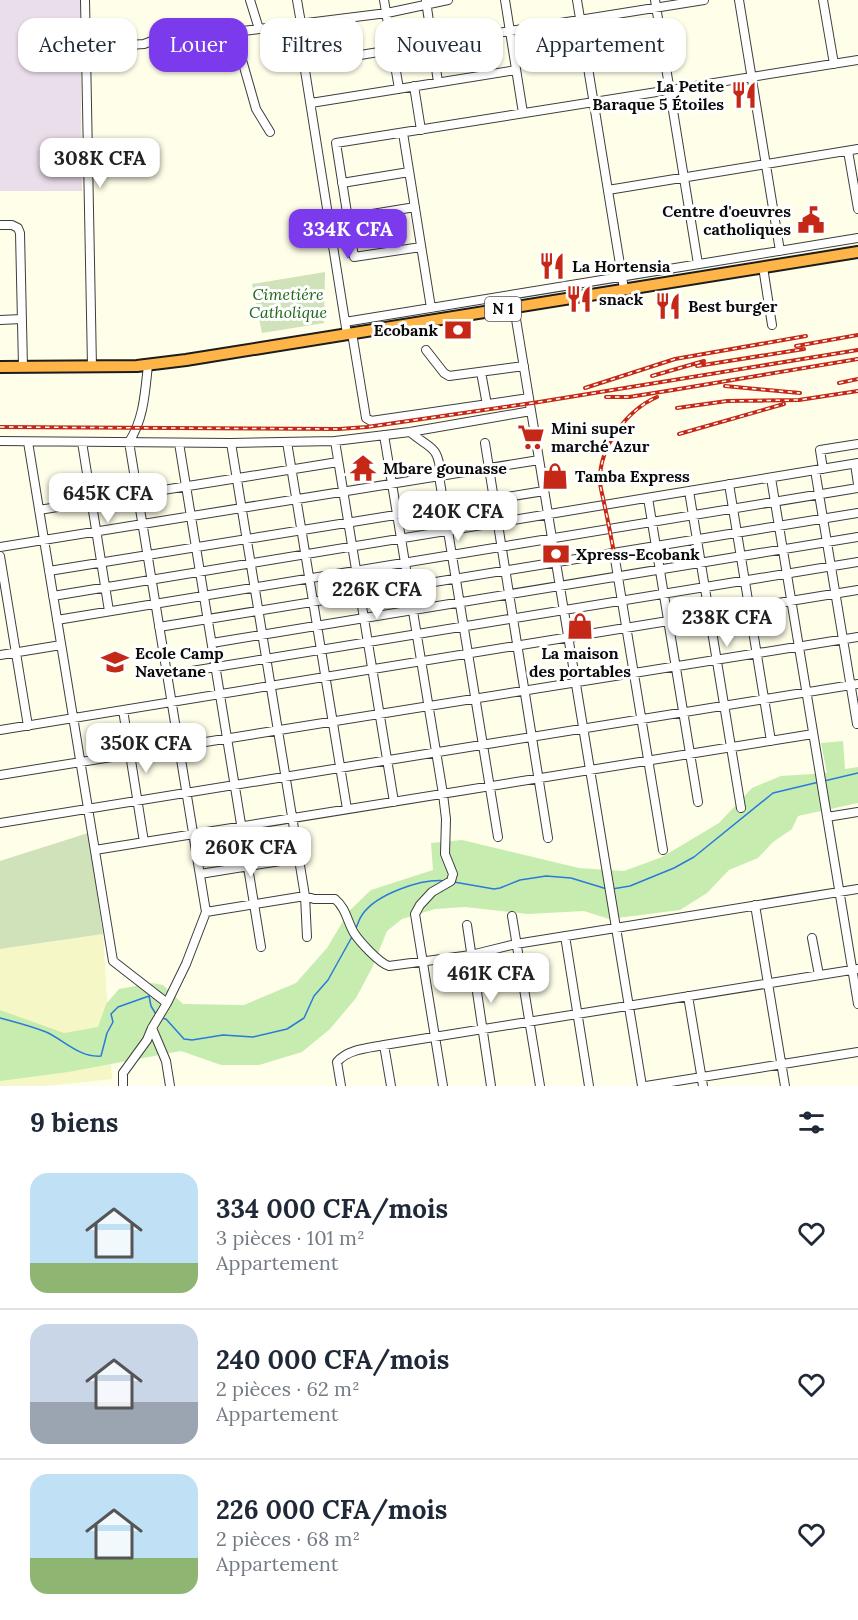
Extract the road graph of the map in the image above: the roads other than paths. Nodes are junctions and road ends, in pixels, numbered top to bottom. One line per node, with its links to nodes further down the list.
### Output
1 (85, 0): 14 (street)
2 (250, 0): 21 (street)
3 (297, 0): 15 (street)
4 (384, 0): 13 (street)
5 (448, 0): 11 (street)
6 (505, 0): 24 (street)
7 (578, 0): 19 (street)
8 (704, 0): 12 (street)
9 (739, 0): 37 (street)
10 (823, 0): 28 (street)
11 (426, 2): 13 (street); 18 (street)
12 (656, 4): 20 (street); 41 (street)
13 (387, 13): 16 (street); 17 (street)
14 (85, 18)
15 (300, 18)
16 (344, 18)
17 (388, 18)
18 (428, 18)
19 (581, 18)
20 (590, 18)
21 (259, 29): 22 (street)
22 (248, 30)
23 (515, 30): 24 (street)
24 (510, 31): 25 (street); 27 (street)
25 (503, 32)
26 (858, 60): 28 (street)
27 (515, 64)
28 (834, 64): 37 (street)
29 (515, 70): 38 (street)
30 (86, 72): 76 (street)
31 (245, 72): 46 (street)
32 (305, 72): 43 (street)
33 (396, 72): 40 (street)
34 (436, 72): 38 (street)
35 (516, 72): 44 (street)
36 (589, 72): 42 (street)
37 (752, 77): 41 (street); 50 (street)
38 (438, 82): 39 (street)
39 (414, 86): 40 (street); 45 (street)
40 (399, 89): 43 (street)
41 (670, 90): 42 (street); 52 (street)
42 (594, 102): 44 (street); 54 (street)
43 (311, 103): 71 (street)
44 (523, 113): 45 (street)
45 (421, 130): 47 (street)
46 (270, 132)
47 (403, 132): 51 (street); 53 (street)
48 (858, 149): 49 (street)
49 (848, 151): 50 (street); 56 (street)
50 (766, 164): 52 (street); 61 (street)
51 (409, 172): 53 (street); 55 (street)
52 (684, 177): 54 (street); 63 (street)
53 (342, 183): 57 (street)
54 (608, 190): 65 (street)
55 (415, 207): 57 (street); 60 (street)
56 (858, 209)
57 (348, 218): 60 (street)
58 (0, 225): 69 (street)
59 (858, 238): 61 (street)
60 (421, 247): 68 (street)
61 (780, 250): 63 (street)
62 (858, 254): 64 (highway, N 1)
63 (698, 264): 65 (street)
64 (763, 267): 66 (highway, N 1); 72 (street)
65 (622, 276): 66 (street); 68 (street)
66 (624, 289): 67 (highway, N 1)
67 (514, 307): 73 (highway, N 1); 77 (street)
68 (431, 308): 71 (street)
69 (21, 319): 70 (street); 79 (street)
70 (0, 320)
71 (345, 322): 73 (street)
72 (772, 325)
73 (350, 334): 75 (highway, N 1); 82 (street)
74 (426, 350): 80 (street)
75 (148, 365): 76 (highway, N 1); 90 (street)
76 (92, 366): 79 (highway, N 1)
77 (524, 366): 80 (street); 81 (street)
78 (0, 367): 79 (highway, N 1)
79 (23, 367)
80 (481, 372): 82 (street)
81 (529, 398): 82 (street); 83 (street)
82 (487, 405)
83 (531, 411): 84 (street); 96 (street)
84 (410, 432): 85 (street); 102 (street)
85 (384, 435): 87 (street); 105 (street)
86 (0, 441): 88 (street)
87 (335, 441): 92 (street); 97 (street)
88 (28, 442): 89 (street); 122 (street)
89 (82, 442): 90 (street); 117 (street)
90 (129, 442): 91 (street); 112 (street)
91 (179, 442): 94 (street); 107 (street)
92 (287, 442): 94 (street); 100 (street)
93 (485, 442): 99 (street)
94 (231, 443): 103 (street)
95 (858, 444): 101 (street)
96 (539, 460): 99 (street); 109 (street)
97 (338, 462): 100 (street); 111 (street)
98 (856, 464): 101 (street); 108 (street)
99 (488, 468): 102 (street); 116 (street)
100 (292, 469): 103 (street); 115 (street)
101 (819, 470): 104 (street); 113 (street)
102 (440, 476): 105 (street); 119 (street)
103 (237, 478): 107 (street); 120 (street)
104 (771, 478): 106 (street); 118 (street)
105 (392, 484): 111 (street); 125 (street)
106 (729, 484): 110 (street); 121 (street)
107 (186, 486): 112 (street); 127 (street)
108 (858, 486): 113 (street)
109 (544, 491): 116 (street); 124 (street)
110 (689, 491): 114 (street); 126 (street)
111 (343, 492): 115 (street); 130 (street)
112 (138, 494): 117 (street); 132 (street)
113 (819, 494): 118 (street); 128 (street)
114 (648, 498): 124 (street); 129 (street)
115 (297, 499): 120 (street); 134 (street)
116 (493, 499): 119 (street); 131 (street)
117 (91, 501): 122 (street); 136 (street)
118 (775, 501): 121 (street); 133 (street)
119 (444, 507): 125 (street); 135 (street)
120 (242, 508): 127 (street); 141 (street)
121 (733, 508): 126 (street); 137 (street)
122 (39, 510): 142 (street)
123 (858, 513): 128 (street)
124 (548, 514): 131 (street); 140 (street)
125 (397, 515): 130 (street); 139 (street)
126 (693, 515): 129 (street); 143 (street)
127 (191, 516): 132 (street); 147 (street)
128 (823, 519): 133 (street); 144 (street)
129 (652, 521): 140 (street); 145 (street)
130 (348, 523): 134 (street); 148 (street)
131 (497, 523): 135 (street); 149 (street)
132 (142, 524): 136 (street); 153 (street)
133 (779, 526): 137 (street); 150 (street)
134 (302, 530): 141 (street); 152 (street)
135 (448, 531): 139 (street); 154 (street)
136 (96, 532): 142 (street); 157 (street)
137 (737, 533): 143 (street); 156 (street)
138 (858, 537): 144 (street)
139 (401, 538): 148 (street); 158 (street)
140 (552, 538): 149 (street); 161 (street)
141 (247, 539): 147 (street); 160 (street)
142 (44, 540): 146 (street); 166 (street)
143 (697, 540): 145 (street); 162 (street)
144 (827, 542): 150 (street); 163 (street)
145 (656, 546): 151 (street); 165 (street)
146 (0, 547)
147 (196, 547): 153 (street); 168 (street)
148 (352, 547): 152 (street); 164 (street)
149 (501, 547): 154 (street); 167 (street)
150 (783, 549): 156 (street); 169 (street)
151 (614, 553): 161 (street); 170 (street)
152 (306, 554): 160 (street); 171 (street)
153 (147, 555): 157 (street); 173 (street)
154 (452, 555): 158 (street); 172 (street)
155 (0, 556): 218 (street)
156 (741, 556): 162 (street); 174 (street)
157 (101, 562): 166 (street); 176 (street)
158 (405, 562): 164 (street); 178 (street)
159 (858, 562): 163 (street)
160 (251, 563): 168 (street); 177 (street)
161 (556, 563): 167 (street); 175 (street)
162 (701, 563): 165 (street); 179 (street)
163 (831, 566): 169 (street); 183 (street)
164 (356, 570): 171 (street); 184 (street)
165 (660, 570): 170 (street); 182 (street)
166 (49, 571): 185 (street)
167 (505, 571): 172 (street); 181 (street)
168 (200, 572): 173 (street); 186 (street)
169 (787, 573): 174 (street); 188 (street)
170 (618, 576): 175 (street); 187 (street)
171 (309, 578): 177 (street); 189 (street)
172 (456, 579): 178 (street); 190 (street)
173 (152, 580): 176 (street); 191 (street)
174 (745, 580): 179 (street); 192 (street)
175 (560, 586): 181 (street); 194 (street)
176 (105, 587): 185 (street); 195 (street)
177 (255, 587): 186 (street); 196 (street)
178 (409, 587): 184 (street); 193 (street)
179 (705, 587): 182 (street); 197 (street)
180 (858, 590): 183 (street)
181 (508, 594): 190 (street); 199 (street)
182 (664, 594): 187 (street); 202 (street)
183 (835, 594): 188 (street); 211 (street)
184 (360, 595): 189 (street); 198 (street)
185 (53, 596): 200 (street)
186 (204, 596): 191 (street); 201 (street)
187 (622, 600): 194 (street); 206 (street)
188 (792, 601): 192 (street); 216 (street)
189 (314, 602): 196 (street); 203 (street)
190 (460, 602): 193 (street); 204 (street)
191 (155, 603): 195 (street); 205 (street)
192 (749, 608): 197 (street); 219 (street)
193 (413, 610): 198 (street); 207 (street)
194 (564, 610): 199 (street); 210 (street)
195 (109, 611): 200 (street)
196 (259, 611): 201 (street); 208 (street)
197 (709, 614): 202 (street); 223 (street)
198 (364, 618): 203 (street); 212 (street)
199 (512, 618): 204 (street); 215 (street)
200 (57, 620): 214 (street)
201 (208, 620): 205 (street); 213 (street)
202 (668, 621): 206 (street); 225 (street)
203 (317, 626): 208 (street); 217 (street)
204 (464, 626): 207 (street); 220 (street)
205 (159, 627): 229 (street)
206 (627, 628): 210 (street); 228 (street)
207 (417, 634): 212 (street); 224 (street)
208 (263, 635): 213 (street); 222 (street)
209 (858, 636): 211 (street)
210 (568, 637): 215 (street); 231 (street)
211 (843, 639): 216 (street); 232 (street)
212 (368, 642): 217 (street); 227 (street)
213 (212, 643): 226 (street)
214 (61, 645): 218 (street); 245 (street)
215 (517, 646): 220 (street); 234 (street)
216 (799, 646): 219 (street); 235 (street)
217 (321, 650): 222 (street); 230 (street)
218 (16, 652): 221 (street); 249 (street)
219 (757, 653): 223 (street); 238 (street)
220 (468, 654): 224 (street); 237 (street)
221 (0, 655)
222 (267, 658): 226 (street); 233 (street)
223 (716, 659): 225 (street); 241 (street)
224 (421, 661): 227 (street); 240 (street)
225 (675, 666): 228 (street); 243 (street)
226 (216, 667): 229 (street); 236 (street)
227 (372, 669): 230 (street); 244 (street)
228 (634, 673): 231 (street); 246 (street)
229 (167, 675): 239 (street)
230 (326, 677): 233 (street); 247 (street)
231 (575, 682): 234 (street); 250 (street)
232 (854, 685): 235 (street); 248 (street)
233 (271, 686): 236 (street); 252 (street)
234 (524, 690): 237 (street); 254 (street)
235 (807, 693): 238 (street); 253 (street)
236 (220, 694): 239 (street); 255 (street)
237 (476, 698): 240 (street); 257 (street)
238 (764, 699): 241 (street); 256 (street)
239 (172, 702): 242 (street); 258 (street)
240 (429, 706): 244 (street); 260 (street)
241 (724, 706): 243 (street); 259 (street)
242 (123, 710): 245 (street); 261 (street)
243 (683, 712): 246 (street); 262 (street)
244 (380, 714): 247 (street); 263 (street)
245 (73, 718): 249 (street); 265 (street)
246 (642, 719): 250 (street); 264 (street)
247 (333, 721): 252 (street); 266 (street)
248 (857, 724)
249 (28, 726): 251 (street)
250 (583, 729): 254 (street); 267 (street)
251 (0, 730)
252 (278, 730): 255 (street); 269 (street)
253 (813, 734): 256 (street); 282 (street)
254 (532, 737): 257 (street); 270 (street)
255 (227, 738): 258 (street); 271 (street)
256 (771, 741): 259 (street)
257 (483, 745): 260 (street); 272 (street)
258 (179, 746): 261 (street); 273 (street)
259 (731, 748): 262 (street); 279 (street)
260 (436, 752): 263 (street); 274 (street)
261 (130, 754): 265 (street); 275 (street)
262 (690, 754): 264 (street); 277 (street)
263 (387, 760): 266 (street); 276 (street)
264 (648, 761): 267 (street); 291 (street)
265 (81, 762): 268 (street); 278 (street)
266 (340, 768): 269 (street); 280 (street)
267 (590, 770): 270 (street); 303 (street)
268 (0, 775)
269 (286, 777): 271 (street); 283 (street)
270 (538, 778): 272 (street); 288 (street)
271 (235, 785): 273 (street); 285 (street)
272 (490, 786): 274 (street); 287 (street)
273 (186, 793): 275 (street); 286 (street)
274 (443, 794): 276 (street); 310 (street)
275 (138, 801): 278 (street); 289 (street)
276 (394, 802): 280 (street)
277 (698, 802)
278 (88, 808): 284 (street); 290 (street)
279 (741, 808)
280 (347, 809): 283 (street)
281 (858, 812): 282 (street)
282 (827, 817): 296 (street)
283 (293, 818): 285 (street); 292 (street)
284 (0, 823)
285 (242, 826): 286 (street); 293 (street)
286 (193, 834): 289 (street); 294 (street)
287 (498, 837)
288 (548, 838)
289 (144, 842): 290 (street)
290 (95, 850): 315 (street)
291 (663, 850)
292 (299, 858): 293 (street); 297 (street)
293 (248, 866): 294 (street); 298 (street)
294 (200, 874): 300 (street)
295 (858, 889): 296 (street)
296 (839, 892): 299 (street); 311 (street)
297 (306, 896): 298 (street); 305 (street); 310 (street)
298 (254, 904): 300 (street); 308 (street)
299 (755, 905): 303 (street); 313 (street)
300 (206, 912): 315 (street)
301 (512, 916): 307 (street)
302 (467, 925): 309 (street)
303 (616, 928): 304 (street); 317 (street)
304 (565, 936): 307 (street); 318 (street)
305 (307, 937)
306 (812, 938): 312 (street)
307 (516, 944): 309 (street); 319 (street)
308 (261, 947)
309 (471, 955): 310 (street); 321 (street)
310 (423, 962): 322 (street)
311 (855, 969): 312 (street); 316 (street)
312 (819, 975): 313 (street)
313 (768, 983): 314 (street); 325 (street)
314 (688, 996): 317 (street); 326 (street)
315 (167, 1003): 320 (street)
316 (858, 1004)
317 (629, 1005): 318 (street); 335 (street)
318 (578, 1014): 319 (street); 334 (street)
319 (529, 1022): 321 (street); 333 (street)
320 (152, 1028): 327 (street); 328 (street)
321 (482, 1029): 322 (street); 332 (street)
322 (435, 1037): 323 (street); 331 (street)
323 (384, 1045): 329 (street); 330 (street)
324 (858, 1052): 325 (street)
325 (782, 1064): 326 (street); 337 (street)
326 (702, 1077): 335 (street); 336 (street)
327 (123, 1086)
328 (170, 1086)
329 (341, 1086)
330 (391, 1086)
331 (443, 1086)
332 (491, 1086)
333 (540, 1086)
334 (590, 1086)
335 (644, 1086)
336 (703, 1086)
337 (785, 1086)

